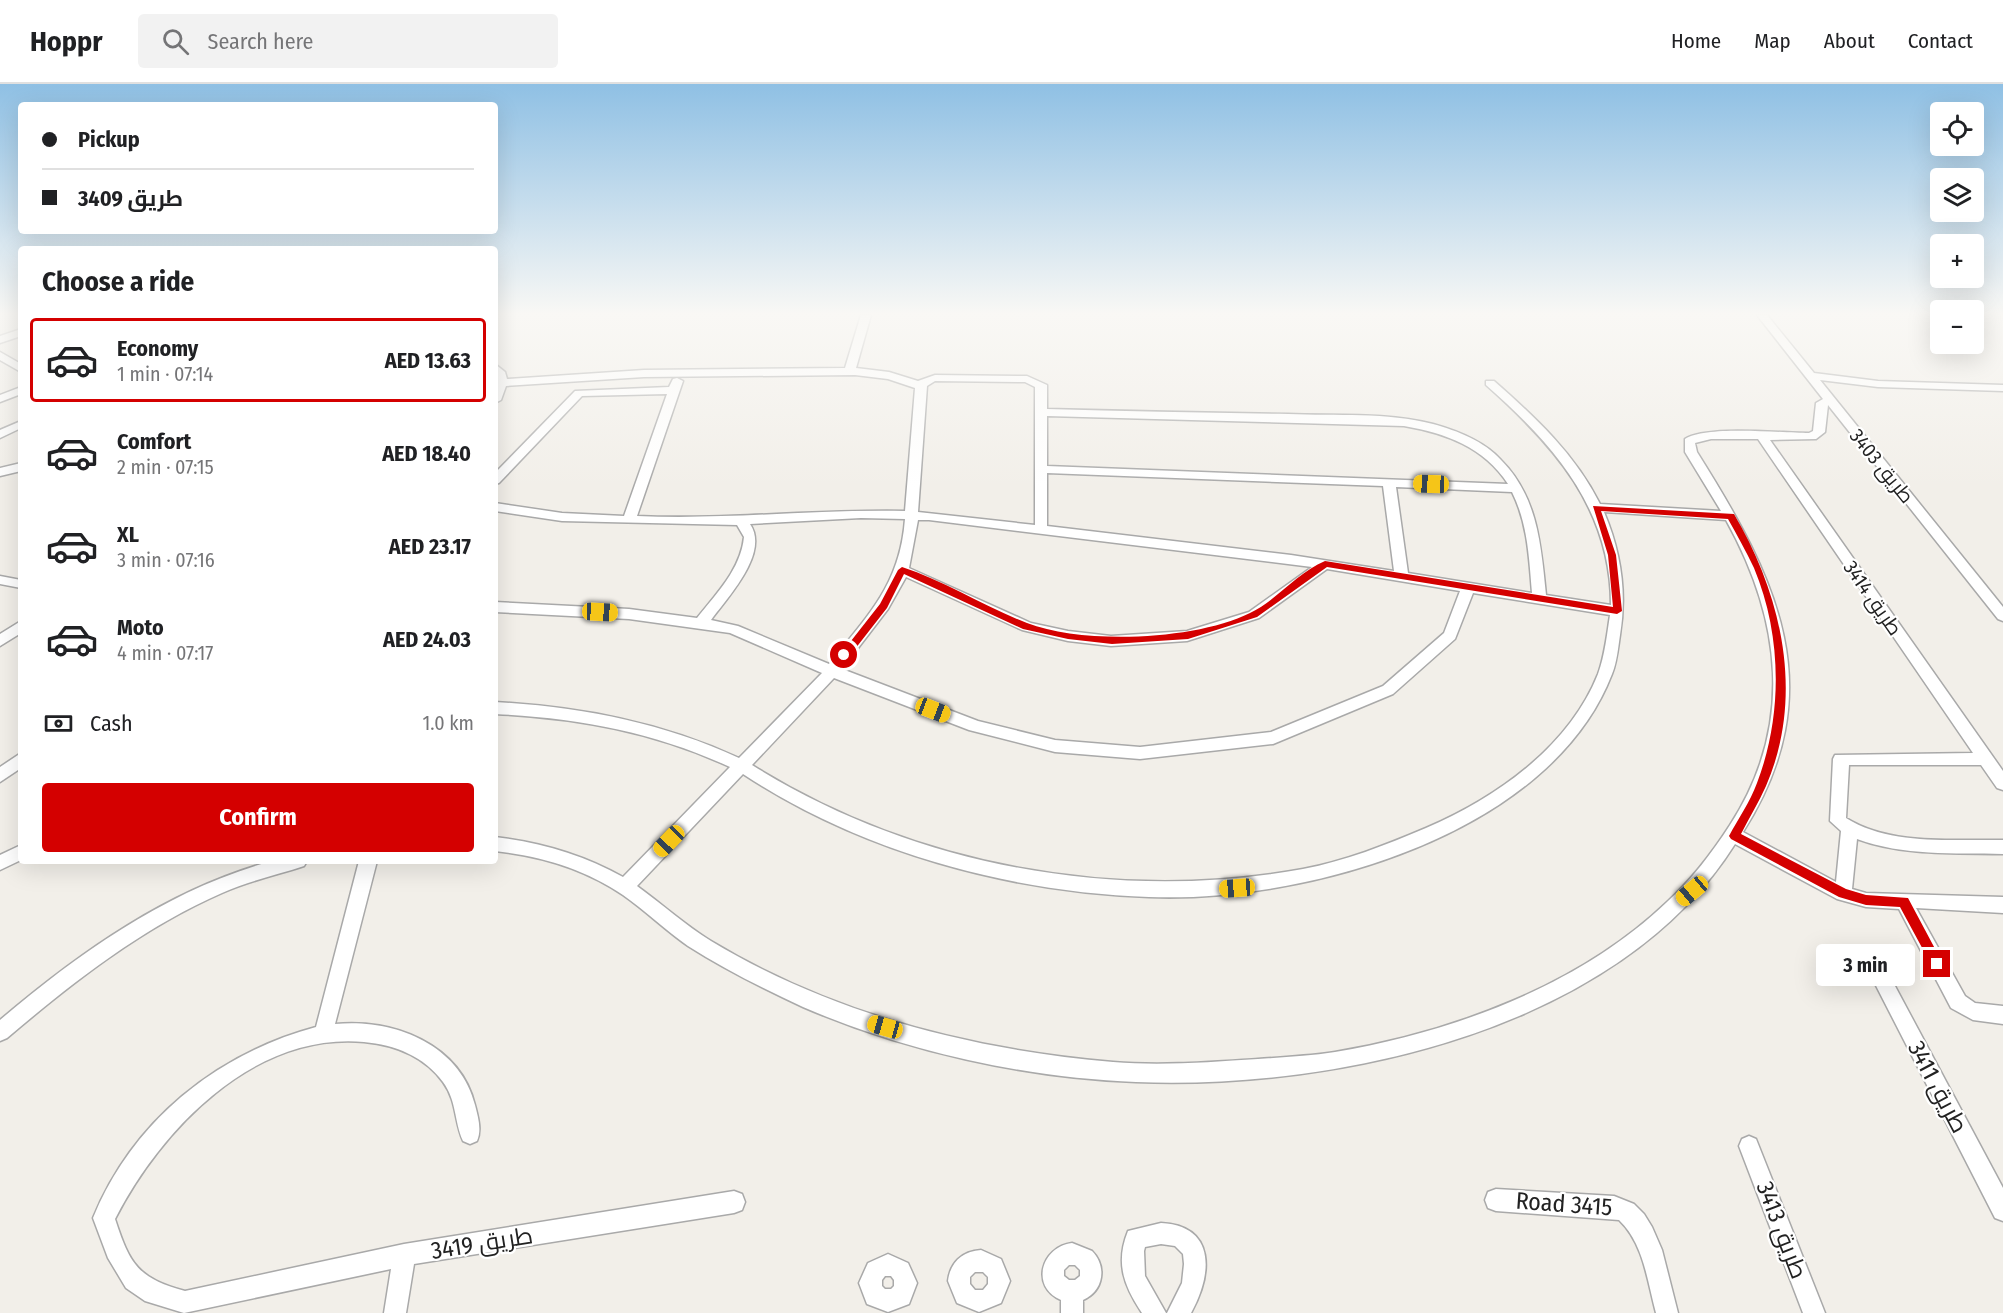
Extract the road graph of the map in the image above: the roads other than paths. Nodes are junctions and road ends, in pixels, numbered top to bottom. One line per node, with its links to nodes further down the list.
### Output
1 (499, 372): 7 (street)
2 (676, 372): 7 (street)
3 (682, 372): 12 (street)
4 (854, 372): 10 (street)
5 (1808, 372): 6 (street, طريق 3403)
6 (1811, 376): 9 (street); 15 (street, طريق 3403)
7 (502, 383): 14 (street)
8 (1490, 383): 28 (street)
9 (1878, 384): 11 (street); 15 (street)
10 (921, 386): 17 (street); 29 (street)
11 (2003, 388)
12 (673, 390): 24 (street); 31 (street)
13 (18, 391): 16 (street)
14 (498, 393)
15 (1825, 394): 20 (street); 43 (street, طريق 3403)
16 (0, 399)
17 (1042, 412): 22 (street); 26 (street)
18 (18, 425): 19 (street)
19 (0, 434)
20 (1762, 437): 30 (street); 49 (street, طريق 3414)
21 (18, 468): 23 (street)
22 (1042, 469): 25 (street); 33 (street)
23 (0, 472)
24 (498, 477)
25 (1389, 483): 26 (street); 36 (street)
26 (1515, 488): 40 (street)
27 (498, 507): 31 (street)
28 (1596, 508): 30 (street); 42 (street)
29 (911, 514): 32 (street); 33 (street); 35 (street)
30 (1731, 516): 55 (street)
31 (629, 520): 32 (street)
32 (740, 521): 44 (street)
33 (1041, 529): 34 (street)
34 (1325, 564): 35 (street); 36 (street)
35 (902, 570): 47 (street)
36 (1401, 575): 39 (street)
37 (0, 580): 38 (street)
38 (18, 583)
39 (1469, 586): 40 (street); 47 (street)
40 (1539, 598): 42 (street)
41 (498, 607): 44 (street)
42 (1617, 611): 51 (street)
43 (2003, 616)
44 (701, 622): 47 (street)
45 (18, 628): 46 (street)
46 (0, 641)
47 (832, 671): 51 (street)
48 (498, 708): 51 (street)
49 (1984, 759): 53 (street, طريق 3414); 54 (street)
50 (18, 761): 52 (street)
51 (741, 765): 62 (street)
52 (0, 776)
53 (2003, 784)
54 (1849, 831): 57 (street); 63 (street)
55 (1734, 836): 62 (street); 63 (street)
56 (498, 844): 62 (street)
57 (2003, 847)
58 (18, 854): 59 (street)
59 (0, 863)
60 (289, 864): 68 (street)
61 (367, 864): 69 (street)
62 (625, 887)
63 (1843, 894): 64 (street)
64 (1904, 902): 65 (street); 67 (street)
65 (2003, 905)
66 (1874, 964): 74 (street, طريق 3411)
67 (2003, 1015)
68 (0, 1032)
69 (323, 1035): 70 (street); 75 (street, طريق 3419)
70 (470, 1134)
71 (1749, 1146): 80 (street, طريق 3413)
72 (1496, 1200): 79 (street, Road 3415)
73 (734, 1202): 75 (street, طريق 3419)
74 (2003, 1210)
75 (404, 1255): 76 (street)
76 (395, 1313)
77 (1155, 1313): 78 (street)
78 (1178, 1313)
79 (1667, 1313)
80 (1815, 1313)

